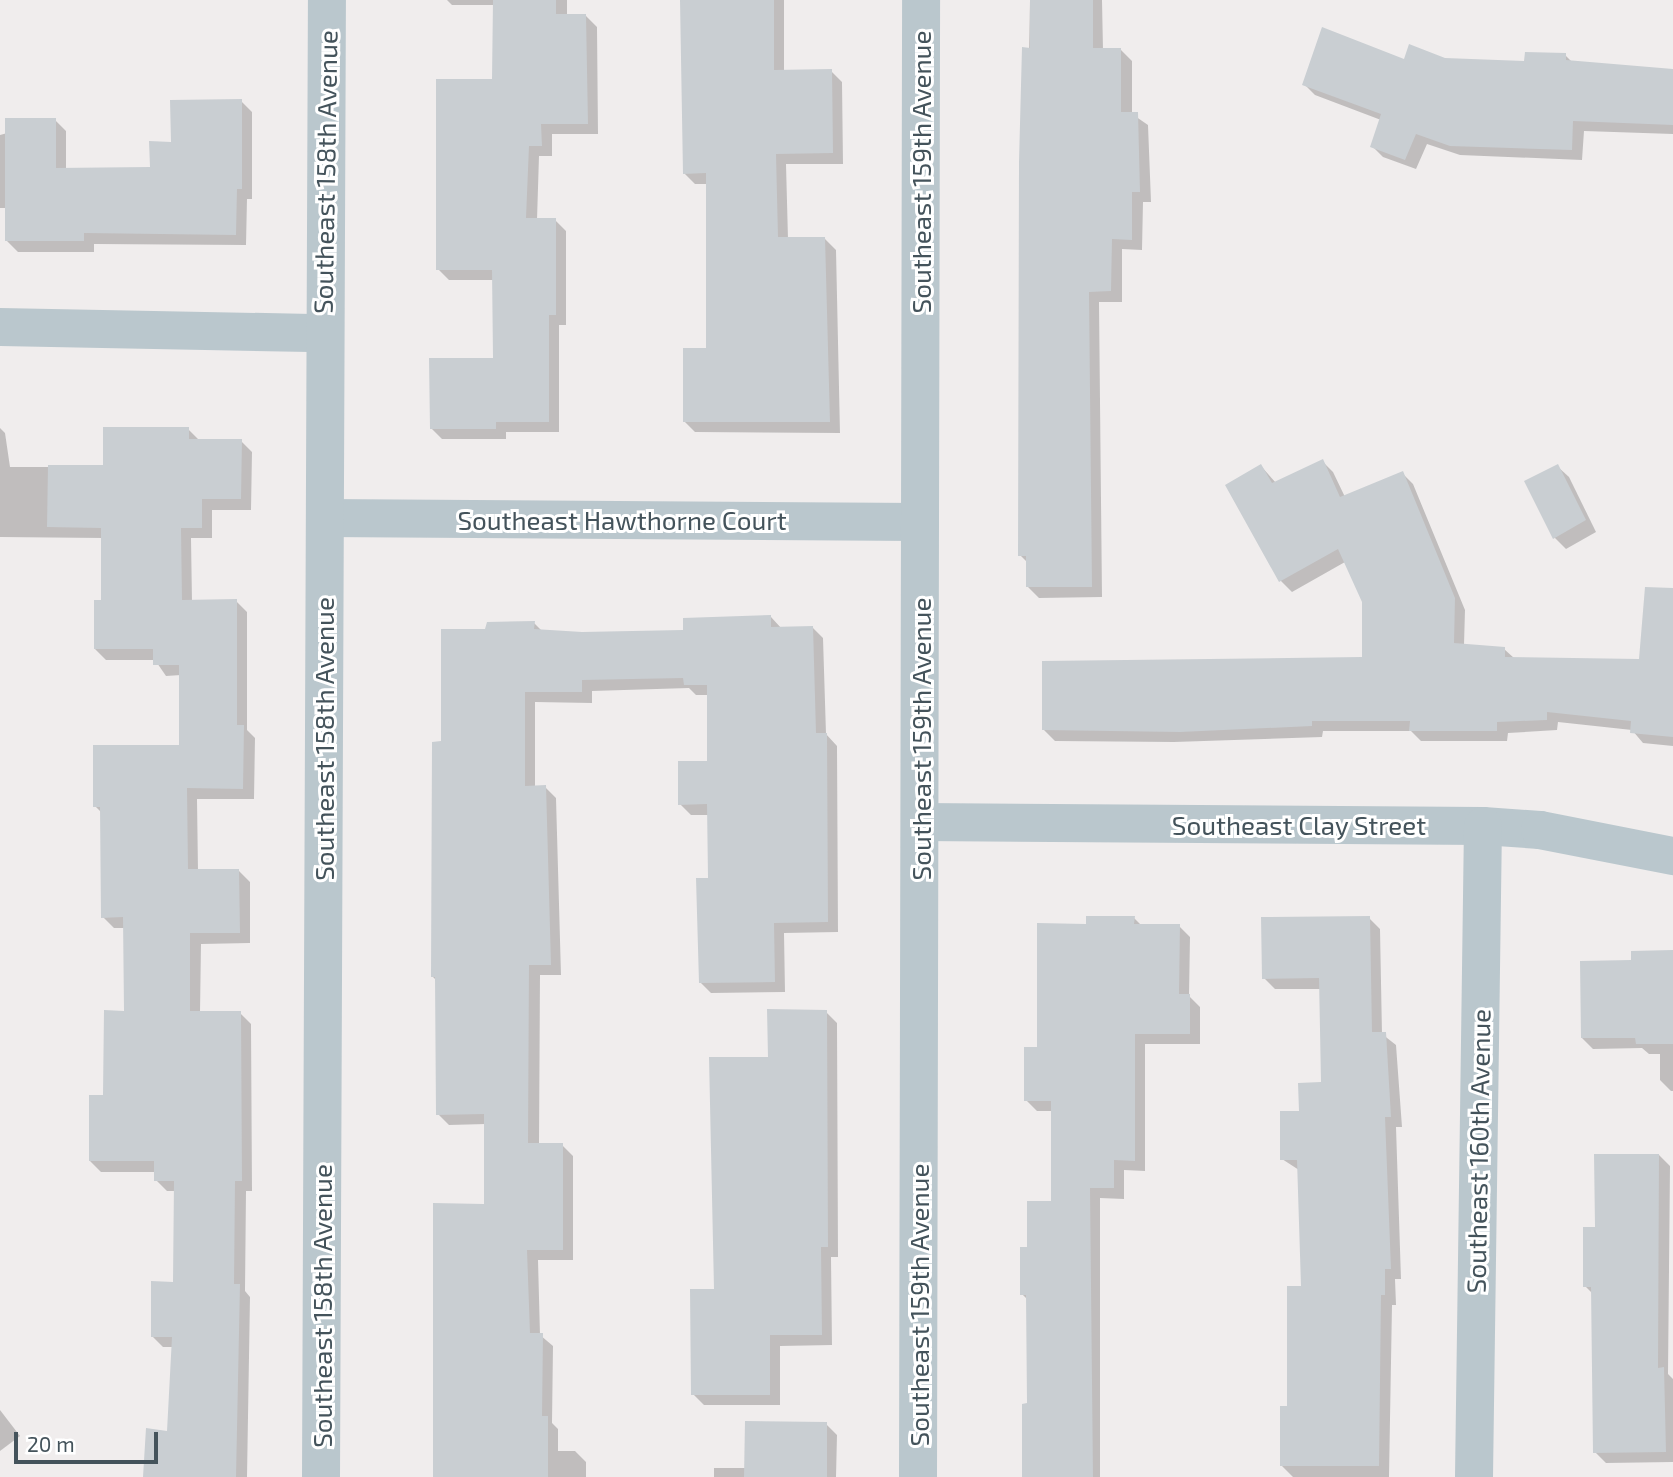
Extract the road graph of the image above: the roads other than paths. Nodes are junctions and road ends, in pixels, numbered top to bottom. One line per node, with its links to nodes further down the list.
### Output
1 (327, 0): 4 (street, Southeast 158th Avenue)
2 (921, 0): 6 (street, Southeast 159th Avenue)
3 (0, 327): 4 (street)
4 (324, 333): 5 (street, Southeast 158th Avenue)
5 (325, 518): 6 (street, Southeast Hawthorne Court); 10 (street, Southeast 158th Avenue)
6 (920, 522): 7 (street, Southeast 159th Avenue)
7 (921, 822): 8 (street, Southeast Clay Street); 11 (street, Southeast 159th Avenue)
8 (1483, 826): 9 (street, Southeast Clay Street); 12 (street, Southeast 160th Avenue)
9 (1673, 856)
10 (321, 1477)
11 (918, 1477)
12 (1474, 1477)

